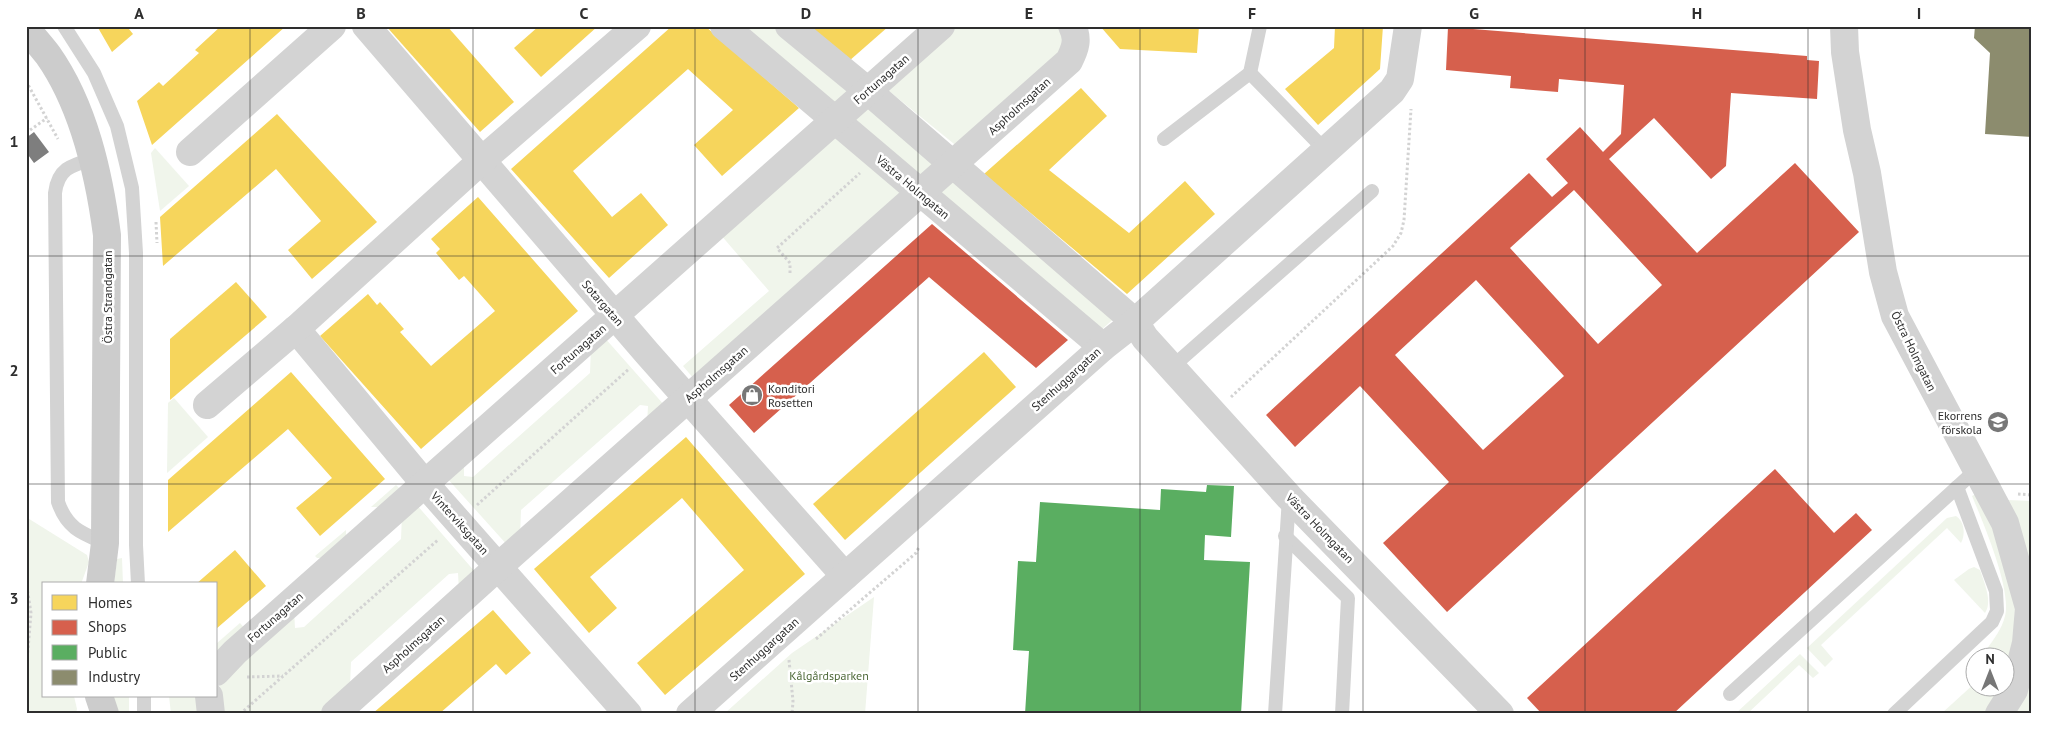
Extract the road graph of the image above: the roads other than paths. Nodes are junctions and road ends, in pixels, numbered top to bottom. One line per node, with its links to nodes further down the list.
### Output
1 (64, 26): 39 (lane)
2 (332, 26): 18 (street)
3 (366, 26): 19 (street, Sotargatan)
4 (637, 26): 19 (street)
5 (724, 26): 15 (street, Västra Holmgatan)
6 (789, 26): 14 (street, Västra Holmgatan)
7 (941, 26): 14 (street, Fortunagatan)
8 (1072, 26): 21 (street, Aspholmsgatan)
9 (1260, 26): 13 (lane)
10 (1408, 26): 17 (street, Stenhuggargatan)
11 (1844, 26): 31 (street, Östra Holmgatan)
12 (26, 28): 20 (main road, Östra Strandgatan)
13 (1250, 73): 16 (lane); 17 (lane)
14 (868, 91): 15 (street, Fortunagatan); 21 (street, Västra Holmgatan)
15 (834, 120): 23 (street, Västra Holmgatan); 24 (street, Fortunagatan)
16 (1164, 139)
17 (1326, 151): 26 (street, Stenhuggargatan)
18 (190, 152)
19 (480, 161): 24 (street, Sotargatan); 25 (street)
20 (81, 163): 35 (main road, Östra Strandgatan); 35 (lane)
21 (954, 164): 23 (street, Aspholmsgatan); 26 (street, Västra Holmgatan)
22 (1372, 191): 28 (lane)
23 (921, 193): 27 (street, Västra Holmgatan); 29 (street, Aspholmsgatan)
24 (615, 316): 29 (street, Sotargatan); 32 (street, Fortunagatan)
25 (296, 329): 30 (street); 32 (street, Vinterviksgatan)
26 (1140, 330): 27 (street, Stenhuggargatan); 28 (street, Västra Holmgatan)
27 (1103, 347): 37 (street, Stenhuggargatan)
28 (1172, 367): 33 (street, Västra Holmgatan)
29 (687, 399): 36 (street, Aspholmsgatan); 37 (street, Sotargatan)
30 (207, 405)
31 (1967, 478): 41 (lane); 56 (lane); 57 (street, Östra Holmgatan)
32 (425, 484): 36 (street, Vinterviksgatan); 40 (street, Fortunagatan)
33 (1289, 497): 34 (lane); 55 (street, Västra Holmgatan)
34 (1285, 536): 53 (lane); 54 (lane)
35 (105, 542): 38 (main road, Östra Strandgatan)
36 (499, 566): 50 (street, Aspholmsgatan); 51 (street, Vinterviksgatan)
37 (845, 576): 52 (street, Stenhuggargatan)
38 (100, 582)
39 (138, 582)
40 (218, 670)
41 (1730, 694)
42 (89, 698): 46 (main road)
43 (100, 698): 47 (main road)
44 (144, 698): 48 (lane)
45 (209, 698): 49 (street)
46 (88, 714)
47 (105, 714)
48 (144, 714)
49 (211, 714)
50 (336, 714)
51 (628, 714)
52 (690, 714)
53 (1275, 714)
54 (1342, 714)
55 (1500, 714)
56 (1894, 714)
57 (2000, 714)

